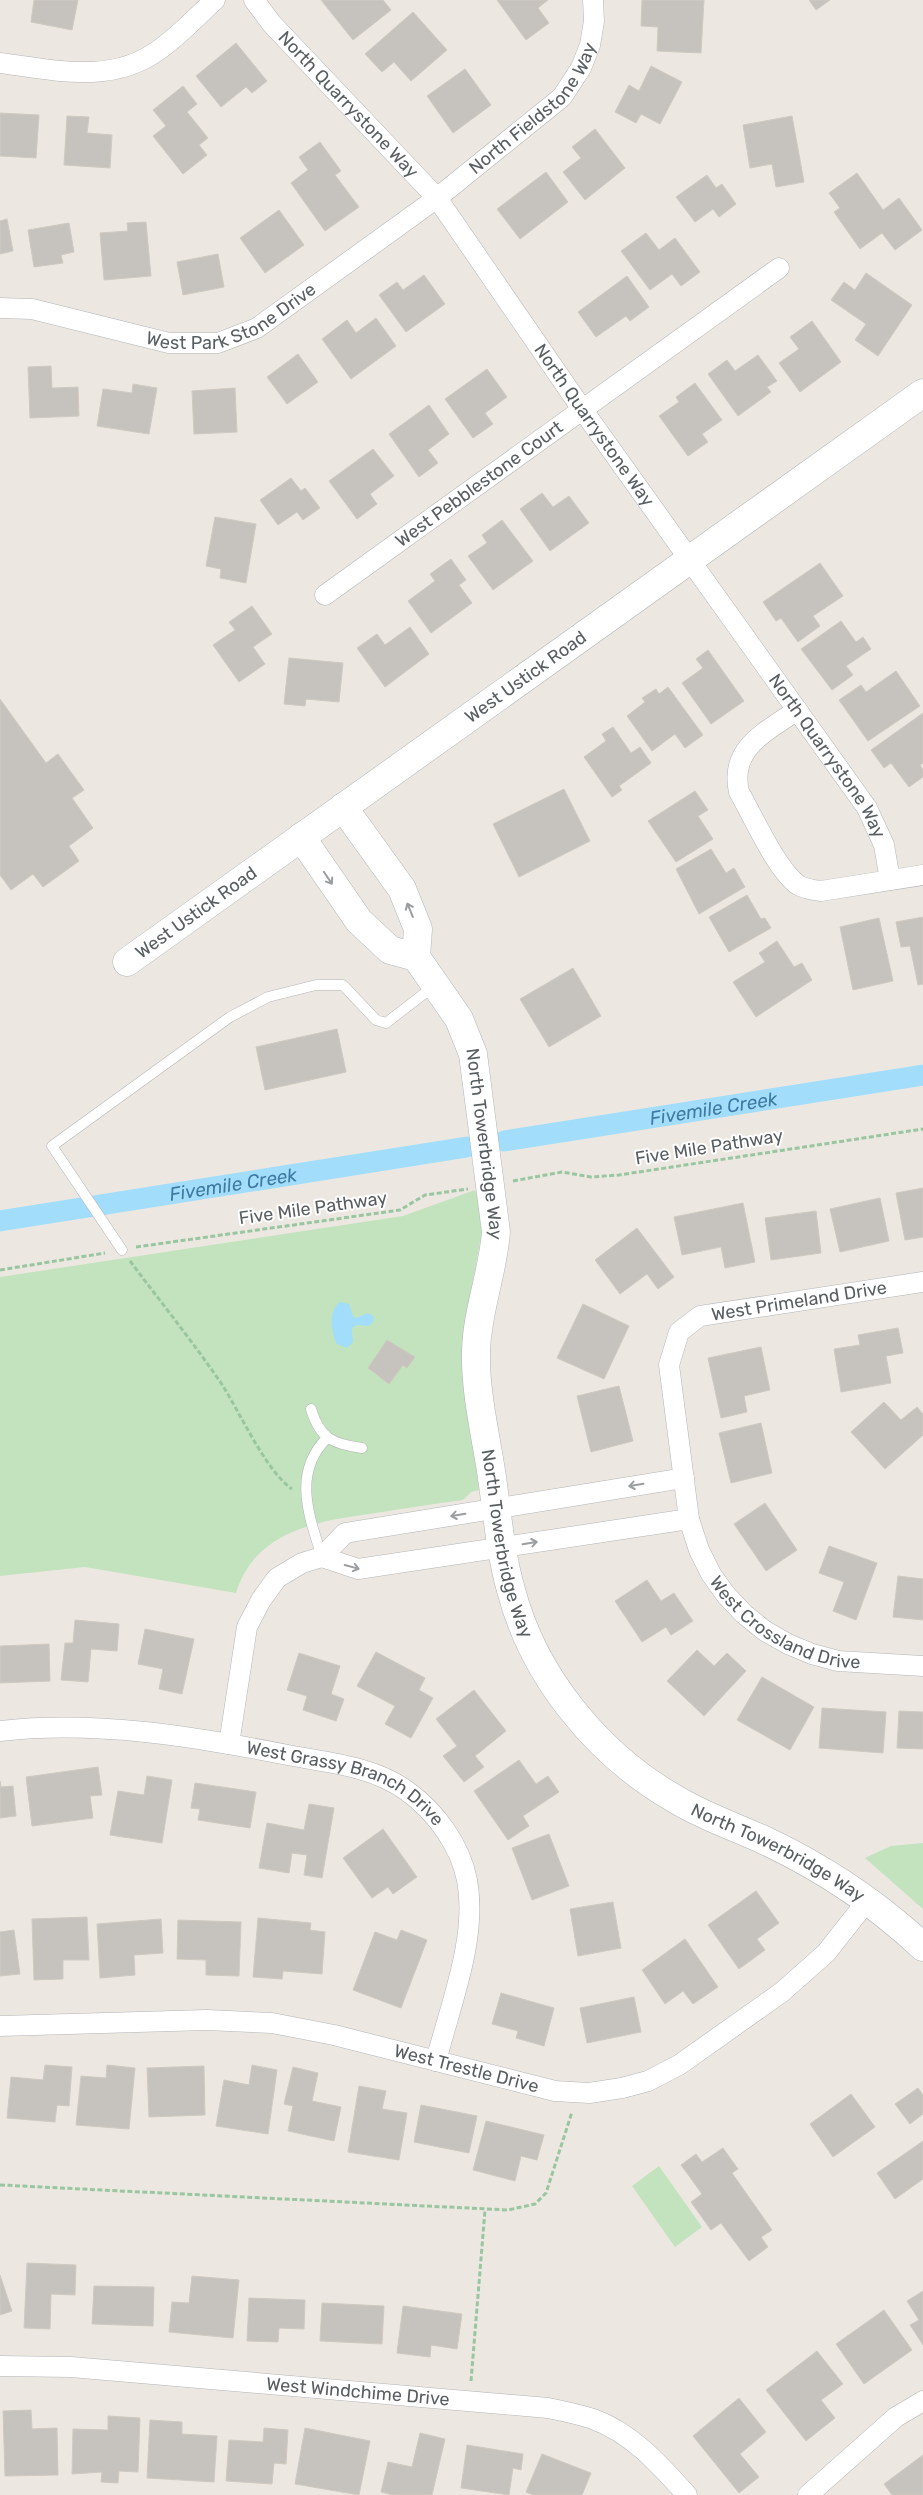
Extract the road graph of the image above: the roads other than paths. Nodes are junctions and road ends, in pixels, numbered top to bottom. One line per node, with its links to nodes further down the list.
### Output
1 (215, 0): 4 (street)
2 (254, 0): 5 (street, North Quarrystone Way)
3 (593, 0): 5 (street, North Fieldstone Way)
4 (0, 63)
5 (437, 198): 7 (street, West Park Stone Drive); 9 (street, North Quarrystone Way)
6 (779, 268): 9 (street, West Pebblestone Court)
7 (0, 308)
8 (923, 393): 10 (street, West Ustick Road)
9 (582, 410): 10 (street, North Quarrystone Way); 11 (street, West Pebblestone Court)
10 (690, 559): 12 (street, North Quarrystone Way); 13 (street, West Ustick Road)
11 (325, 595)
12 (797, 710): 16 (street, North Quarrystone Way); 16 (street)
13 (343, 807): 14 (street, West Ustick Road); 17 (street, one-way to 13)
14 (301, 837): 17 (street, one-way to 17); 18 (street, West Ustick Road)
15 (923, 875): 16 (street)
16 (890, 880)
17 (416, 957): 19 (street, North Towerbridge Way)
18 (127, 962)
19 (435, 985): 20 (lane); 27 (street, North Towerbridge Way)
20 (122, 1250)
21 (923, 1282): 22 (street, West Primeland Drive)
22 (679, 1332): 26 (street, West Crossland Drive)
23 (311, 1409): 24 (lane)
24 (327, 1438): 25 (lane); 30 (lane)
25 (362, 1448)
26 (684, 1478): 27 (street, one-way to 27); 28 (street, West Crossland Drive)
27 (497, 1508): 29 (street, North Towerbridge Way); 30 (street, one-way to 30)
28 (689, 1519): 29 (street, one-way to 28); 31 (street, West Crossland Drive)
29 (503, 1548): 30 (street, one-way to 29); 34 (street, North Towerbridge Way)
30 (322, 1557): 33 (street)
31 (923, 1666)
32 (0, 1731): 33 (street, West Grassy Branch Drive)
33 (230, 1744): 37 (street, West Grassy Branch Drive)
34 (867, 1900): 35 (street, North Towerbridge Way); 37 (street, West Trestle Drive)
35 (923, 1948)
36 (0, 2026): 37 (street, West Trestle Drive)
37 (436, 2061)
38 (0, 2366): 40 (street, West Windchime Drive)
39 (923, 2400): 41 (street)
40 (687, 2495)
41 (808, 2495)

